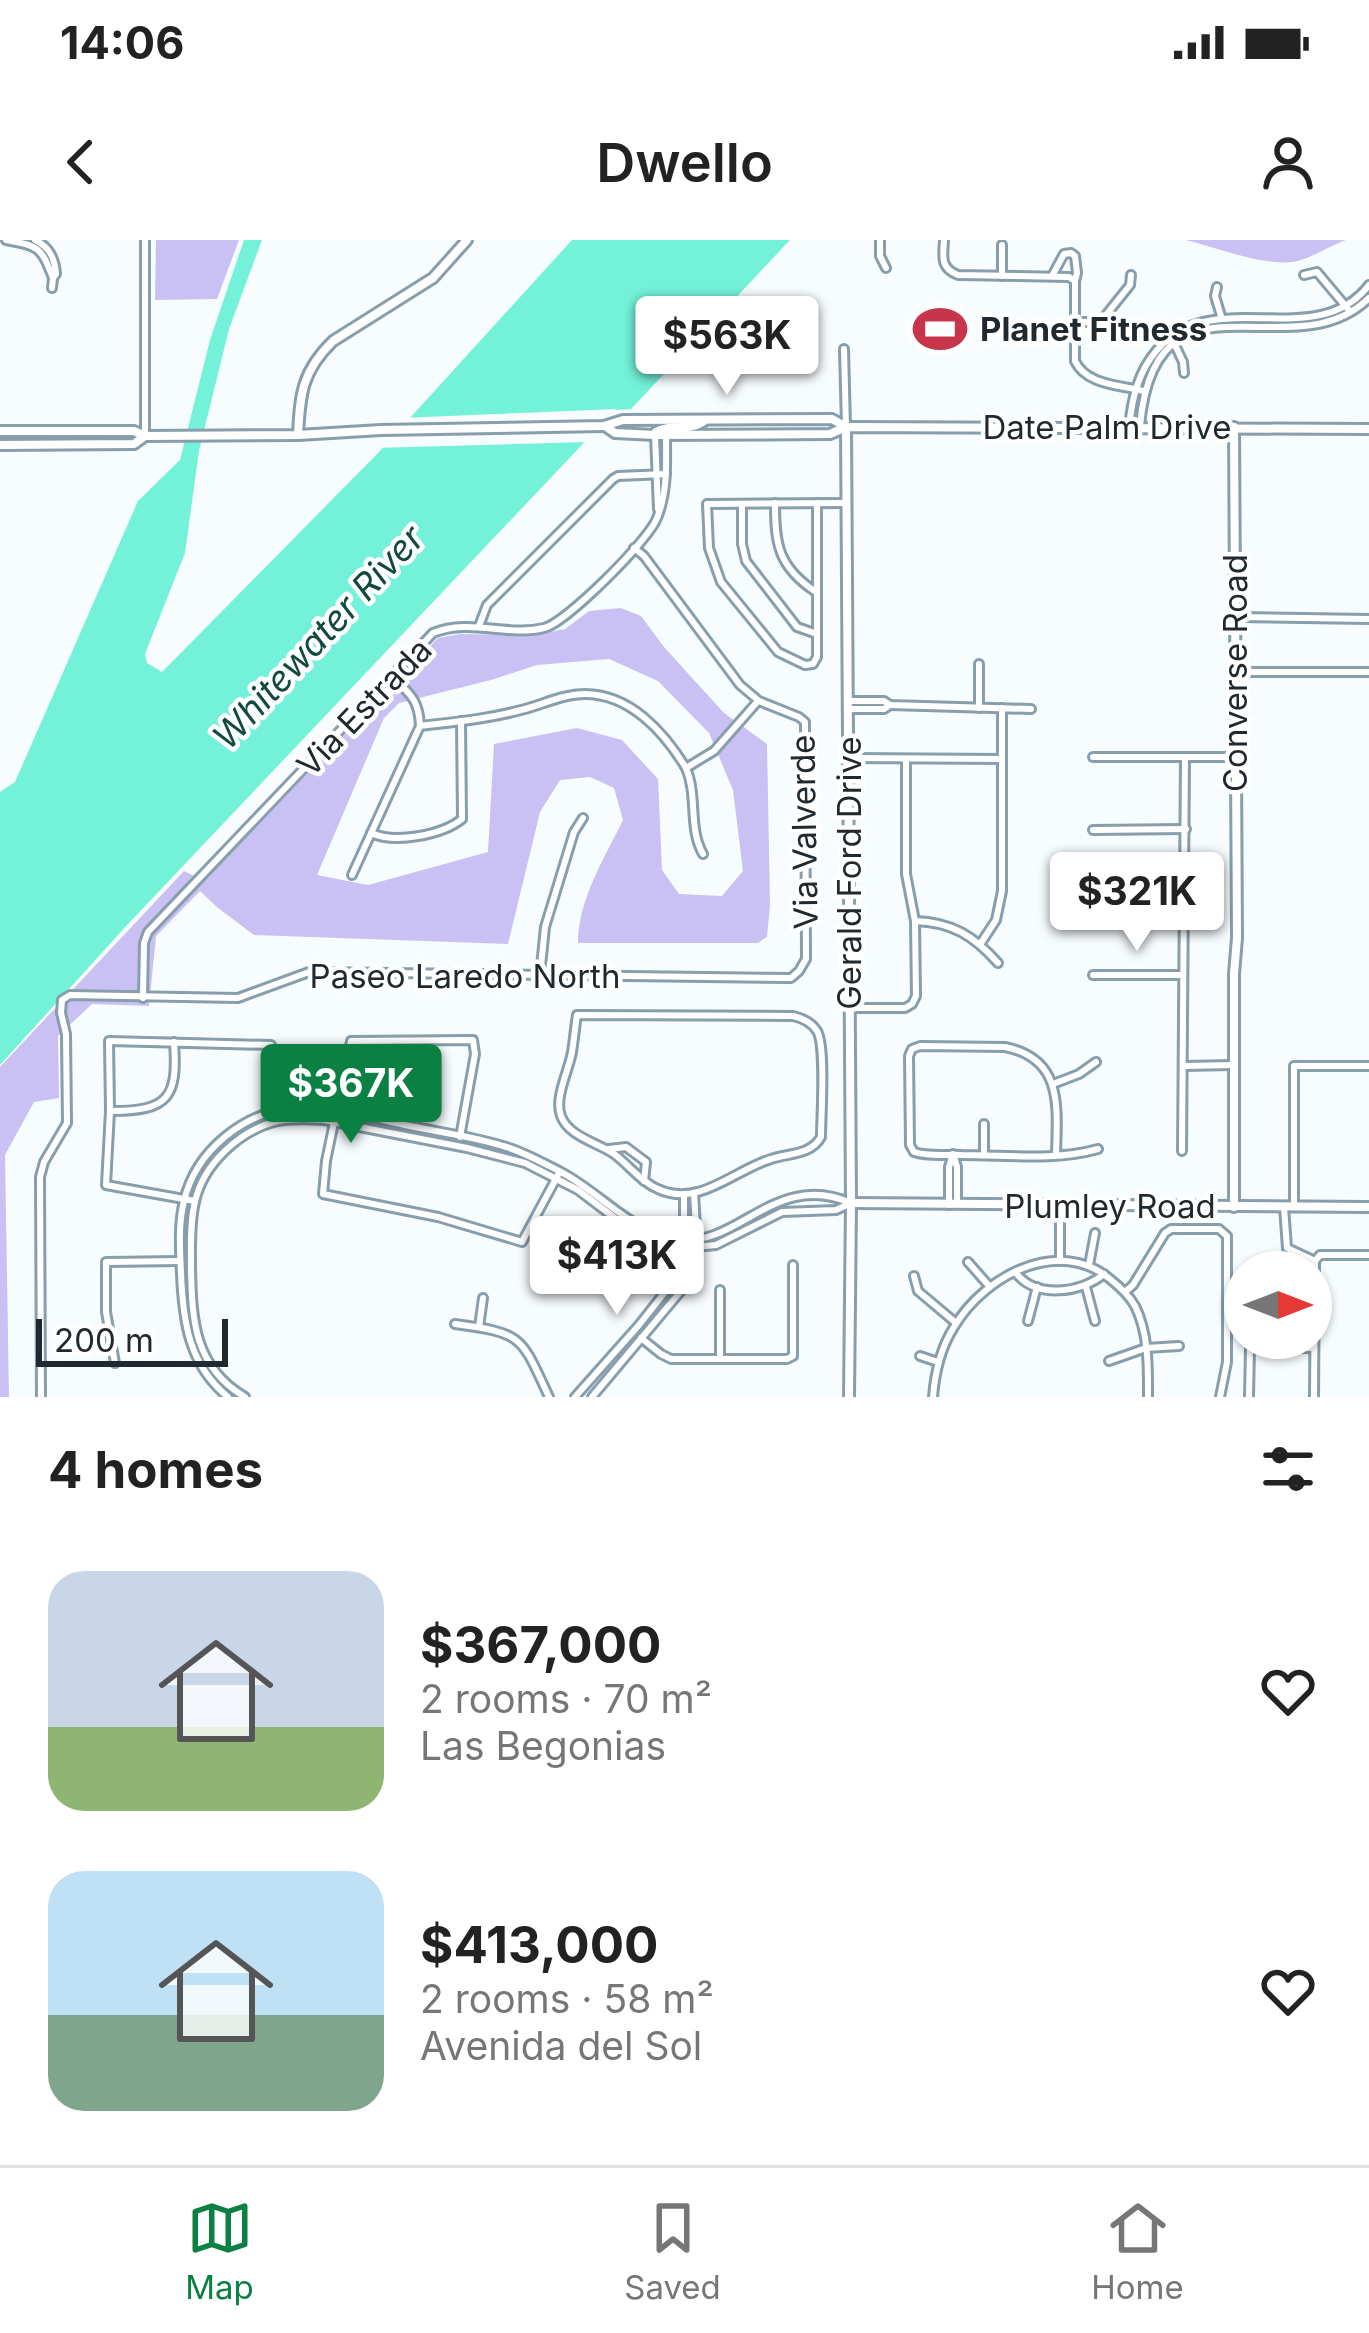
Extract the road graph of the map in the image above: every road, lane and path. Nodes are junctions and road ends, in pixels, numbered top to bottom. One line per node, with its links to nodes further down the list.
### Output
1 (6, 240): 13 (street)
2 (35, 240): 13 (street)
3 (145, 240): 35 (street)
4 (467, 240): 32 (main road)
5 (880, 240): 8 (street)
6 (944, 240): 11 (street)
7 (1002, 245): 11 (street)
8 (886, 268)
9 (1131, 275): 20 (street)
10 (1304, 275): 18 (street)
11 (1001, 277): 12 (street)
12 (1052, 277): 14 (street); 14 (street)
13 (53, 278): 16 (street)
14 (1075, 281): 20 (street)
15 (1216, 287): 19 (street)
16 (52, 288)
17 (1367, 293): 18 (street)
18 (1348, 310): 19 (street)
19 (1223, 321): 21 (street)
20 (1076, 322): 24 (street)
21 (1172, 340): 23 (street); 24 (street)
22 (844, 350): 28 (street, Gerald Ford Drive)
23 (1184, 373)
24 (1140, 390): 27 (street)
25 (705, 420): 26 (main road, Date Palm Drive); 28 (main road, Date Palm Drive); 33 (main road)
26 (604, 426): 32 (main road, Date Palm Drive); 33 (main road, Date Palm Drive)
27 (1135, 426): 28 (main road, Date Palm Drive); 29 (main road, Date Palm Drive)
28 (846, 427): 34 (main road, Date Palm Drive); 41 (main road, Gerald Ford Drive)
29 (1234, 427): 30 (main road, Date Palm Drive); 46 (main road, Converse Road)
30 (1369, 429)
31 (0, 431): 35 (main road, Date Palm Drive)
32 (298, 435): 35 (main road, Date Palm Drive)
33 (655, 435): 34 (main road, Date Palm Drive); 37 (street)
34 (666, 435): 38 (street, Via Estrada)
35 (145, 436): 36 (main road, Date Palm Drive)
36 (0, 445)
37 (655, 474): 38 (street); 43 (street); 48 (street)
38 (666, 474): 43 (street, Via Estrada)
39 (775, 503): 40 (street); 42 (street); 45 (street)
40 (817, 503): 41 (street); 45 (street)
41 (847, 503): 55 (main road, Gerald Ford Drive)
42 (742, 504): 49 (street); 49 (street)
43 (659, 513): 44 (street, Via Estrada)
44 (634, 548): 48 (street, Via Estrada); 54 (street, Via Valverde)
45 (817, 592): 49 (street)
46 (1235, 617): 47 (street); 51 (main road, Converse Road)
47 (1369, 619)
48 (479, 626): 53 (street, Via Estrada)
49 (817, 634)
50 (979, 664): 56 (street)
51 (1235, 672): 52 (street); 63 (main road, Converse Road)
52 (1369, 672)
53 (393, 677): 60 (street); 83 (street, Via Estrada)
54 (759, 701): 67 (street); 79 (street, Via Valverde)
55 (848, 705): 56 (street); 64 (main road, Gerald Ford Drive)
56 (979, 708): 57 (street)
57 (1002, 708): 58 (street); 66 (street)
58 (1031, 709)
59 (461, 722): 60 (street); 67 (street); 71 (street)
60 (420, 726): 71 (street)
61 (1093, 757): 62 (street)
62 (1185, 757): 63 (street); 70 (street)
63 (1230, 757): 87 (main road, Converse Road)
64 (849, 758): 65 (street); 84 (main road, Gerald Ford Drive)
65 (906, 759): 66 (street); 76 (street)
66 (1002, 759): 77 (street)
67 (686, 767): 72 (street)
68 (583, 818): 82 (street)
69 (1093, 830): 70 (street)
70 (1186, 830): 74 (street)
71 (371, 832): 73 (street)
72 (703, 854)
73 (352, 875)
74 (1186, 902): 75 (street); 81 (street)
75 (1093, 903)
76 (915, 921): 77 (street); 84 (street)
77 (980, 943): 78 (street)
78 (998, 963)
79 (799, 971): 82 (street, Paseo Laredo North)
80 (1093, 975): 81 (street)
81 (1181, 975): 88 (street)
82 (540, 976): 83 (street, Paseo Laredo North)
83 (142, 998): 152 (street, Paseo Laredo North)
84 (850, 1008): 111 (main road, Gerald Ford Drive)
85 (174, 1042): 91 (street); 92 (street); 92 (street)
86 (1096, 1062): 90 (street)
87 (1234, 1065): 88 (street); 114 (main road, Converse Road)
88 (1182, 1066): 101 (street)
89 (1369, 1066): 115 (street)
90 (1053, 1084): 102 (street); 104 (street)
91 (276, 1110): 93 (street); 94 (street); 109 (street)
92 (110, 1111): 109 (street)
93 (338, 1112): 95 (street); 97 (street); 97 (street)
94 (278, 1121): 95 (street); 110 (street)
95 (335, 1122): 98 (street); 105 (street)
96 (984, 1124): 103 (street)
97 (460, 1137): 98 (street); 105 (street)
98 (458, 1147): 105 (street)
99 (605, 1149): 106 (street); 106 (street); 107 (street)
100 (1099, 1149): 104 (street)
101 (1182, 1151)
102 (953, 1154): 103 (street); 112 (street)
103 (984, 1155): 104 (street)
104 (1057, 1155)
105 (559, 1174): 119 (street)
106 (644, 1181): 108 (street)
107 (694, 1193): 108 (street); 118 (street)
108 (684, 1194): 119 (street)
109 (184, 1198): 110 (street); 123 (street)
110 (195, 1201): 154 (street)
111 (851, 1203): 112 (main road, Plumley Road); 118 (street); 118 (street); 158 (main road, Gerald Ford Drive)
112 (953, 1205): 113 (main road, Plumley Road)
113 (1060, 1205): 114 (main road, Plumley Road); 124 (street)
114 (1234, 1207): 115 (main road, Plumley Road)
115 (1289, 1207): 116 (main road, Plumley Road); 120 (street)
116 (1369, 1207)
117 (1095, 1234): 127 (street)
118 (697, 1243): 119 (street); 142 (street)
119 (683, 1244): 156 (street)
120 (1296, 1251)
121 (1332, 1255): 122 (street)
122 (1369, 1255)
123 (180, 1261): 151 (street); 153 (street)
124 (1060, 1261): 127 (street); 128 (street)
125 (968, 1262): 131 (street)
126 (793, 1265): 146 (street)
127 (1089, 1266): 129 (street)
128 (1015, 1272): 131 (street); 132 (street)
129 (1104, 1274): 133 (street); 135 (street)
130 (914, 1276): 139 (street)
131 (990, 1287): 139 (street)
132 (1037, 1287): 133 (street); 137 (street)
133 (1086, 1287): 138 (street)
134 (720, 1290): 146 (street)
135 (1125, 1292): 144 (street); 161 (street)
136 (483, 1298): 141 (street)
137 (1028, 1321)
138 (1095, 1321)
139 (956, 1323): 150 (street)
140 (455, 1324): 141 (street)
141 (479, 1328): 155 (street)
142 (641, 1338): 146 (street); 157 (street)
143 (1179, 1346): 144 (street)
144 (1146, 1348): 149 (street); 160 (street)
145 (920, 1356): 150 (street)
146 (720, 1358)
147 (1250, 1359): 162 (street)
148 (1314, 1359): 163 (street)
149 (1109, 1360)
150 (938, 1362): 159 (street)
151 (116, 1363)
152 (41, 1397)
153 (228, 1397)
154 (245, 1397)
155 (549, 1397)
156 (575, 1397)
157 (592, 1397)
158 (849, 1397)
159 (933, 1397)
160 (1148, 1397)
161 (1220, 1397)
162 (1250, 1397)
163 (1314, 1397)

